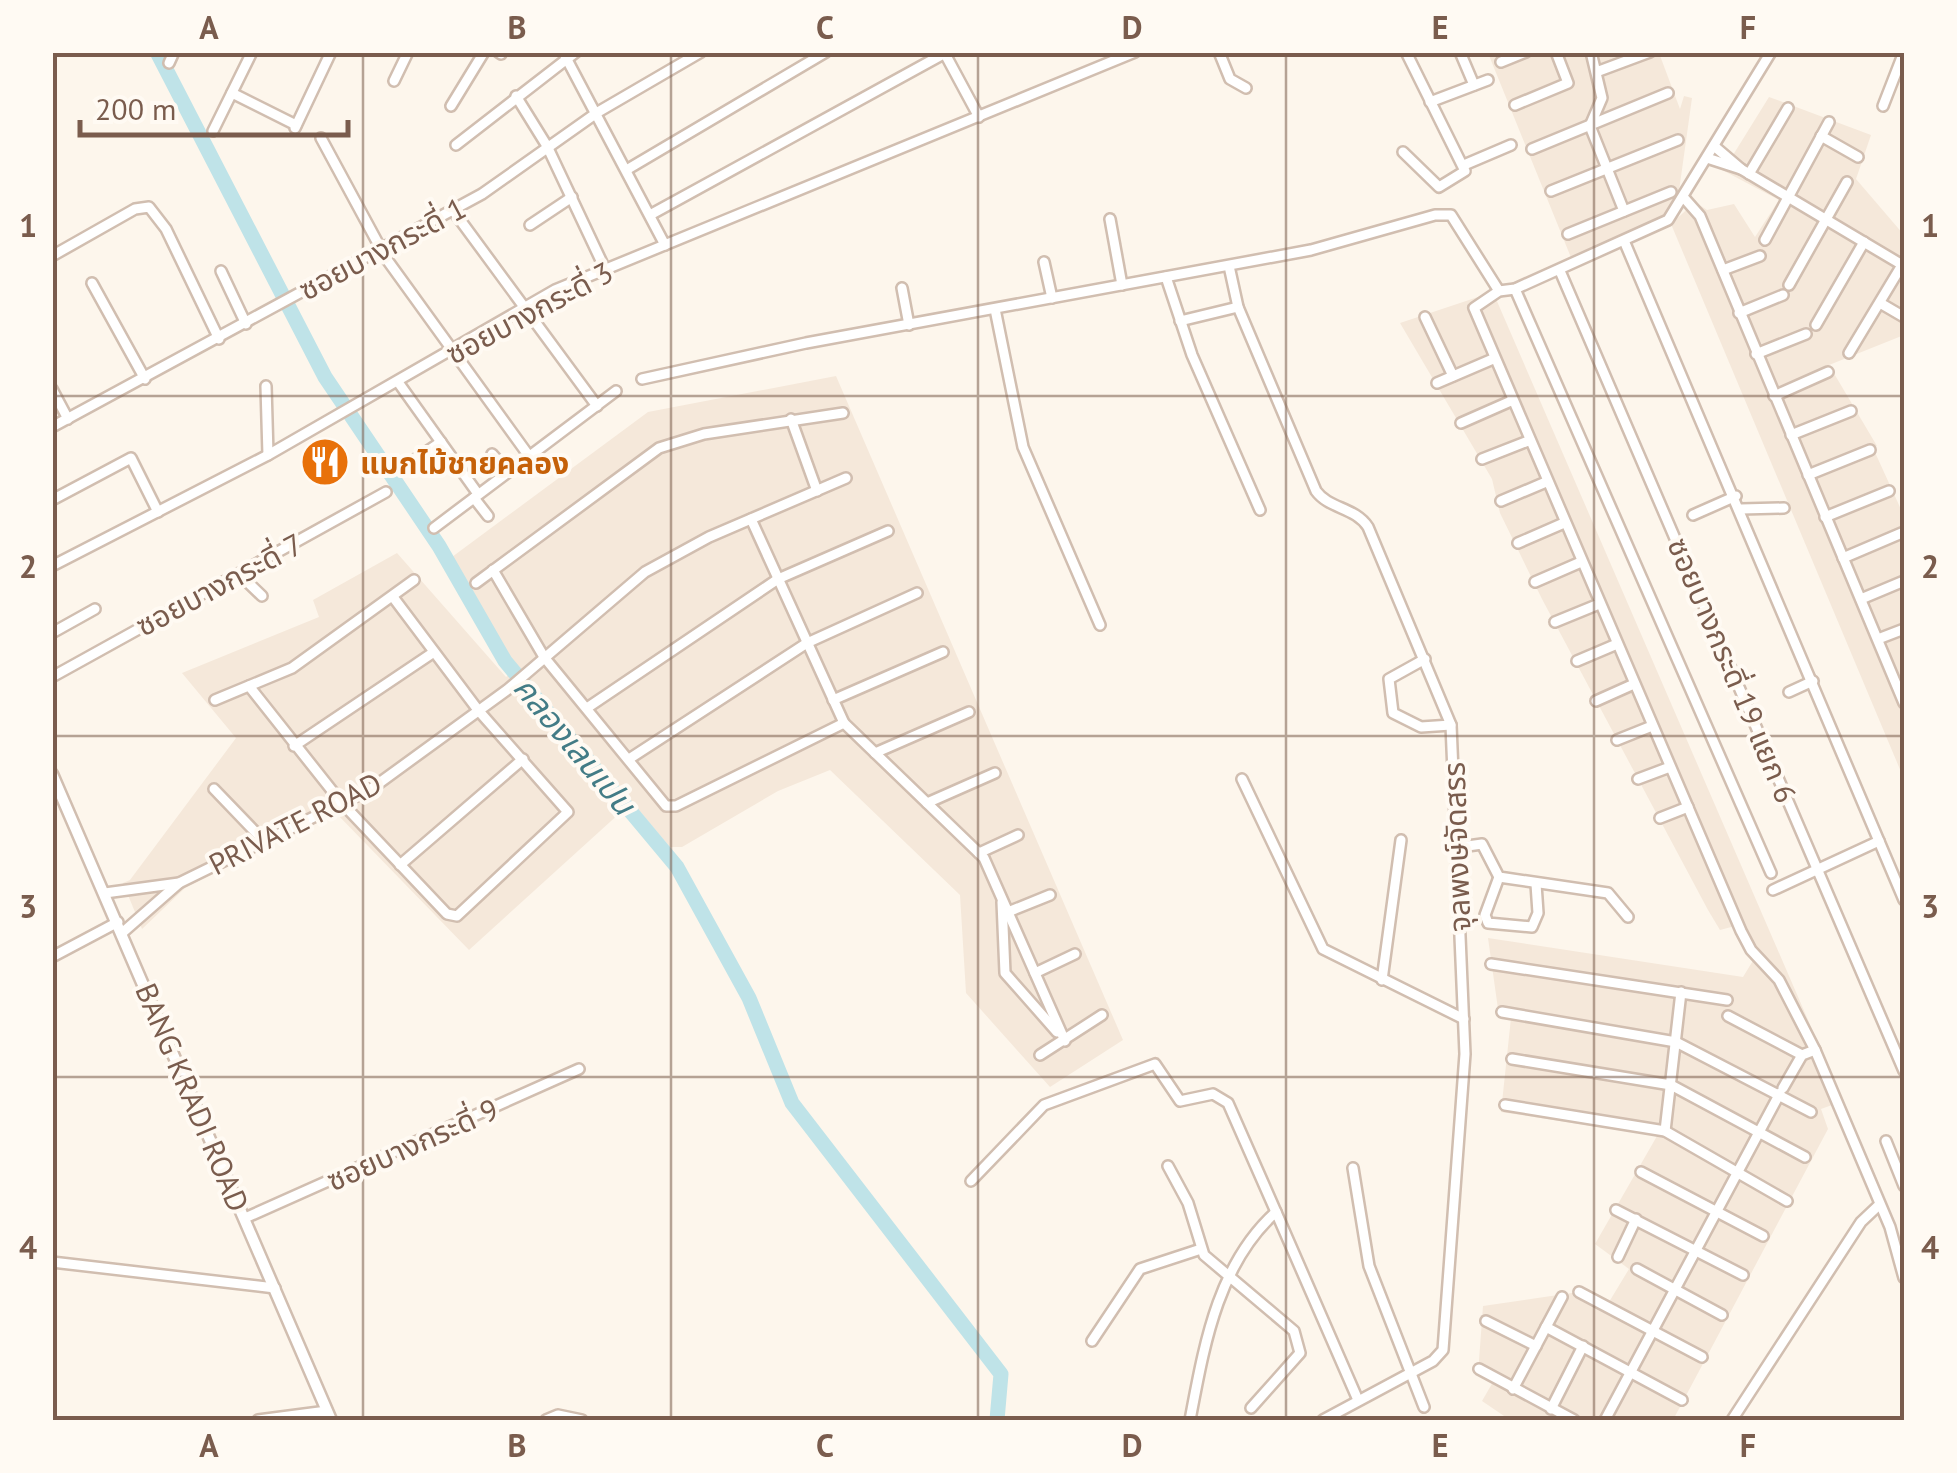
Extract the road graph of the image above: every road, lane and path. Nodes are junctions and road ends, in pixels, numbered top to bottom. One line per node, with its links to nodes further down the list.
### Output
1 (174, 52): 21 (street)
2 (252, 52): 27 (street)
3 (331, 52): 27 (street)
4 (408, 52): 24 (street)
5 (484, 52): 32 (street)
6 (701, 52): 35 (street, ซอยบางกระดี่ 1)
7 (826, 52): 53 (street)
8 (1135, 52): 36 (street, ซอยบางกระดี่ 3)
9 (1219, 52): 26 (street)
10 (1406, 52): 30 (street)
11 (1460, 52): 25 (street)
12 (1526, 52): 20 (street)
13 (1556, 52): 31 (street)
14 (1591, 52): 22 (street)
15 (1650, 52): 22 (street)
16 (1771, 52): 46 (street)
17 (1904, 52): 33 (street)
18 (945, 53): 36 (street); 63 (street)
19 (569, 54): 29 (street); 35 (street)
20 (1500, 62)
21 (168, 63)
22 (1599, 71): 38 (street)
23 (1488, 80): 25 (street)
24 (394, 81)
25 (1474, 85): 30 (street)
26 (1246, 88)
27 (232, 93): 39 (street)
28 (1668, 94): 38 (street)
29 (516, 96): 43 (street); 45 (street)
30 (1430, 102): 51 (street)
31 (1515, 105)
32 (452, 106)
33 (1883, 106)
34 (1788, 108): 54 (street)
35 (598, 112): 45 (street, ซอยบางกระดี่ 1); 53 (street)
36 (979, 116): 71 (street, ซอยบางกระดี่ 3)
37 (1829, 122): 40 (street)
38 (1590, 126): 47 (street); 52 (street)
39 (214, 131)
40 (1822, 136): 50 (street); 59 (street)
41 (321, 138): 72 (street)
42 (1678, 140): 52 (street)
43 (456, 145)
44 (1512, 145): 51 (street)
45 (546, 146): 58 (street); 61 (street, ซอยบางกระดี่ 1)
46 (1714, 146): 49 (street); 54 (street)
47 (1532, 149)
48 (1403, 152): 51 (street)
49 (1707, 158): 54 (street); 60 (street)
50 (1858, 158)
51 (1464, 165)
52 (1607, 168): 56 (street); 62 (street)
53 (628, 169): 63 (street)
54 (1745, 172): 59 (street)
55 (1847, 182): 65 (street)
56 (1551, 191)
57 (1671, 192): 62 (street)
58 (572, 196): 66 (street); 78 (street)
59 (1786, 196): 65 (street); 68 (street)
60 (1684, 200): 70 (street); 80 (street)
61 (452, 209): 72 (street, ซอยบางกระดี่ 1); 94 (street)
62 (1624, 211): 67 (street)
63 (650, 215): 71 (street)
64 (1110, 218): 85 (street)
65 (1826, 220): 69 (street); 84 (street)
66 (530, 225)
67 (1568, 234)
68 (1765, 240)
69 (1864, 242): 77 (street); 101 (street)
70 (1625, 244): 79 (street); 143 (street)
71 (665, 245): 78 (street, ซอยบางกระดี่ 3)
72 (380, 249): 99 (street, ซอยบางกระดี่ 1); 104 (street)
73 (52, 256): 103 (street)
74 (1760, 256): 80 (street)
75 (1044, 262): 90 (street)
76 (1230, 266): 82 (street); 88 (street); 92 (street, จุลพงษ์จัดสรร)
77 (1903, 266): 91 (street)
78 (605, 269): 94 (street, ซอยบางกระดี่ 3)
79 (1560, 270): 87 (street); 225 (street, ซอยบางกระดี่ 19 แยก 6)
80 (1723, 270): 95 (street)
81 (221, 271): 99 (street)
82 (1166, 276): 85 (street); 98 (street)
83 (92, 283): 110 (street)
84 (1789, 284)
85 (1122, 285): 90 (street)
86 (902, 288): 100 (street)
87 (1515, 289): 88 (street); 226 (street)
88 (1499, 291): 107 (street)
89 (1783, 295): 95 (street)
90 (1052, 298): 93 (street)
91 (1880, 302): 97 (street); 106 (street)
92 (1238, 307): 98 (street); 185 (street, จุลพงษ์จัดสรร)
93 (995, 309): 100 (street); 176 (street)
94 (526, 310): 104 (street, ซอยบางกระดี่ 3); 119 (street)
95 (1739, 313): 105 (street)
96 (1425, 317): 109 (street)
97 (1904, 317)
98 (1180, 321): 148 (street)
99 (246, 324): 103 (street, ซอยบางกระดี่ 1)
100 (909, 325): 111 (street)
101 (1816, 326)
102 (1806, 334): 105 (street)
103 (219, 339): 110 (street, ซอยบางกระดี่ 1)
104 (452, 351): 112 (street, ซอยบางกระดี่ 3); 132 (street)
105 (1756, 354): 117 (street)
106 (1849, 354)
107 (1492, 359): 109 (street); 118 (street)
108 (1828, 372): 117 (street)
109 (1453, 376): 113 (street)
110 (145, 378): 122 (street, ซอยบางกระดี่ 1)
111 (642, 379)
112 (398, 382): 128 (street); 131 (street, ซอยบางกระดี่ 3)
113 (1437, 384)
114 (266, 386): 131 (street)
115 (52, 389): 122 (street)
116 (616, 391): 119 (street)
117 (1774, 396): 126 (street)
118 (1511, 401): 124 (street); 127 (street)
119 (597, 406): 132 (street)
120 (1850, 411): 126 (street)
121 (843, 413): 123 (street)
122 (68, 419): 125 (street, ซอยบางกระดี่ 1)
123 (791, 419): 139 (street); 162 (street)
124 (1461, 422)
125 (52, 427)
126 (1791, 435): 136 (street)
127 (1528, 441): 133 (street); 138 (street)
128 (441, 442): 134 (street); 142 (street)
129 (1870, 450): 136 (street)
130 (492, 454): 135 (street)
131 (268, 455): 149 (street, ซอยบางกระดี่ 3)
132 (529, 456): 135 (street)
133 (1482, 459)
134 (406, 466)
135 (508, 472): 142 (street)
136 (1808, 476): 152 (street)
137 (846, 478): 139 (street)
138 (1546, 482): 145 (street); 154 (street)
139 (817, 490): 153 (street)
140 (1890, 491): 152 (street)
141 (386, 492): 163 (street, ซอยบางกระดี่ 7)
142 (476, 496): 151 (street); 155 (street)
143 (1736, 496): 147 (street); 150 (street)
144 (52, 500): 149 (street)
145 (1501, 501)
146 (1784, 508): 147 (street)
147 (1741, 509): 189 (street)
148 (1260, 510)
149 (158, 512): 161 (street, ซอยบางกระดี่ 3)
150 (1694, 514)
151 (488, 516)
152 (1826, 517): 159 (street)
153 (751, 519): 164 (street); 184 (street)
154 (1564, 523): 158 (street); 160 (street)
155 (434, 528)
156 (888, 531): 164 (street)
157 (1904, 532): 159 (street)
158 (1518, 543)
159 (1843, 558): 172 (street)
160 (1582, 562): 167 (street); 173 (street)
161 (52, 566)
162 (493, 570): 168 (street); 184 (street)
163 (239, 574): 170 (street); 187 (street, ซอยบางกระดี่ 7)
164 (778, 579): 180 (street); 197 (street)
165 (414, 580): 171 (street)
166 (1904, 581): 172 (street)
167 (1534, 582)
168 (476, 583)
169 (917, 593): 180 (street)
170 (262, 596)
171 (392, 597): 182 (street); 191 (street)
172 (1860, 599): 179 (street)
173 (1599, 604): 175 (street); 181 (street)
174 (95, 609): 178 (street)
175 (1556, 622)
176 (1100, 625)
177 (1904, 628): 179 (street)
178 (52, 633)
179 (1878, 640): 188 (street)
180 (807, 643): 194 (street); 207 (street)
181 (1617, 644): 186 (street); 190 (street)
182 (434, 652): 198 (street); 204 (street)
183 (943, 652): 194 (street)
184 (544, 657): 197 (street); 198 (street, PRIVATE ROAD)
185 (1425, 659): 201 (street, จุลพงษ์จัดสรร); 201 (street)
186 (1577, 661)
187 (52, 677)
188 (1900, 679): 196 (street)
189 (1813, 681): 192 (street); 221 (street)
190 (1634, 684): 195 (street); 202 (street)
191 (248, 686): 193 (street); 204 (street)
192 (1789, 692)
193 (214, 700)
194 (833, 700): 200 (street)
195 (1596, 701)
196 (1904, 703)
197 (586, 708): 207 (street)
198 (478, 710): 206 (street); 214 (street, PRIVATE ROAD)
199 (969, 712): 205 (street)
200 (844, 723): 205 (street); 207 (street)
201 (1452, 725): 222 (street, จุลพงษ์จัดสรร)
202 (1652, 726): 203 (street); 208 (street)
203 (1617, 740)
204 (294, 746): 214 (street)
205 (875, 753): 215 (street)
206 (523, 759): 224 (street); 224 (street)
207 (629, 759)
208 (1670, 766): 212 (street); 216 (street)
209 (995, 773): 215 (street)
210 (52, 774): 232 (street, BANG KRADI ROAD)
211 (1242, 779): 244 (street)
212 (1638, 780)
213 (214, 788): 219 (street)
214 (341, 802): 219 (street, PRIVATE ROAD); 224 (street)
215 (926, 803): 223 (street)
216 (1688, 806): 217 (street); 252 (street)
217 (1660, 818)
218 (1018, 835): 223 (street)
219 (263, 840): 228 (street, PRIVATE ROAD)
220 (1401, 840): 244 (street)
221 (1879, 841): 225 (street); 235 (street)
222 (1454, 848): 227 (street); 249 (street, จุลพงษ์จัดสรร)
223 (979, 853): 234 (street)
224 (400, 865)
225 (1818, 869): 231 (street); 257 (street, ซอยบางกระดี่ 19 แยก 6)
226 (1771, 873)
227 (1499, 877): 229 (street); 229 (street)
228 (179, 883): 230 (street); 236 (street)
229 (1536, 884): 238 (street)
230 (136, 890): 232 (street); 236 (street)
231 (1773, 890)
232 (105, 894): 239 (street, BANG KRADI ROAD)
233 (1050, 895): 237 (street)
234 (1002, 897): 237 (street); 250 (street)
235 (1904, 900)
236 (145, 912): 239 (street)
237 (1008, 912): 243 (street)
238 (1628, 917)
239 (120, 928): 241 (street); 277 (street, BANG KRADI ROAD)
240 (1076, 954): 243 (street)
241 (52, 957)
242 (1491, 964): 245 (street)
243 (1035, 973): 250 (street)
244 (1382, 980): 249 (street)
245 (1681, 992): 246 (street); 251 (street)
246 (1727, 1000)
247 (1502, 1012): 251 (street)
248 (1728, 1016): 254 (street)
249 (1464, 1019): 302 (street, จุลพงษ์จัดสรร)
250 (1063, 1037): 253 (street)
251 (1676, 1042): 258 (street); 259 (street)
252 (1815, 1050): 254 (street); 273 (street)
253 (1040, 1055)
254 (1802, 1055): 259 (street)
255 (1512, 1059): 258 (street)
256 (579, 1069): 277 (street, ซอยบางกระดี่ 9)
257 (1904, 1070)
258 (1671, 1085): 262 (street); 263 (street)
259 (1781, 1090): 261 (street); 263 (street)
260 (1506, 1105): 262 (street)
261 (1811, 1112)
262 (1665, 1131): 269 (street)
263 (1760, 1133): 265 (street); 269 (street)
264 (1886, 1142): 271 (street)
265 (1805, 1157)
266 (1168, 1166): 280 (street)
267 (1353, 1168): 302 (street)
268 (1641, 1172): 275 (street)
269 (1739, 1172): 272 (street); 275 (street)
270 (970, 1181): 276 (street)
271 (1904, 1186)
272 (1787, 1200)
273 (1880, 1205): 287 (street); 317 (street)
274 (1616, 1210): 278 (street)
275 (1717, 1210): 279 (street); 281 (street)
276 (1276, 1212): 286 (street); 304 (street)
277 (245, 1218): 289 (street, BANG KRADI ROAD)
278 (1636, 1219): 281 (street); 282 (street)
279 (1763, 1236)
280 (1201, 1249): 286 (street); 296 (street)
281 (1694, 1251): 285 (street); 288 (street)
282 (1618, 1256)
283 (52, 1262): 289 (street)
284 (1637, 1269): 288 (street)
285 (1743, 1275)
286 (1228, 1276): 307 (street); 314 (street)
287 (1904, 1278)
288 (1674, 1287): 292 (street); 295 (street)
289 (276, 1288): 309 (street, BANG KRADI ROAD)
290 (1579, 1292): 295 (street)
291 (1562, 1297): 294 (street)
292 (1722, 1315)
293 (1486, 1322): 297 (street)
294 (1546, 1328): 297 (street); 298 (street)
295 (1652, 1328): 299 (street); 301 (street)
296 (1092, 1341)
297 (1536, 1346): 303 (street)
298 (1583, 1346): 301 (street); 308 (street)
299 (1702, 1357)
300 (1479, 1369): 303 (street)
301 (1629, 1370): 305 (street); 316 (street)
302 (1410, 1374): 304 (street, จุลพงษ์จัดสรร); 306 (street)
303 (1513, 1389): 308 (street)
304 (1358, 1400): 315 (street, จุลพงษ์จัดสรร)
305 (1682, 1400)
306 (1424, 1406)
307 (1251, 1408)
308 (1550, 1409): 310 (street)
309 (329, 1416): 311 (street)
310 (1568, 1419)
311 (258, 1420)
312 (546, 1420): 313 (street)
313 (582, 1420)
314 (1190, 1420)
315 (1323, 1420)
316 (1605, 1420)
317 (1732, 1420)

